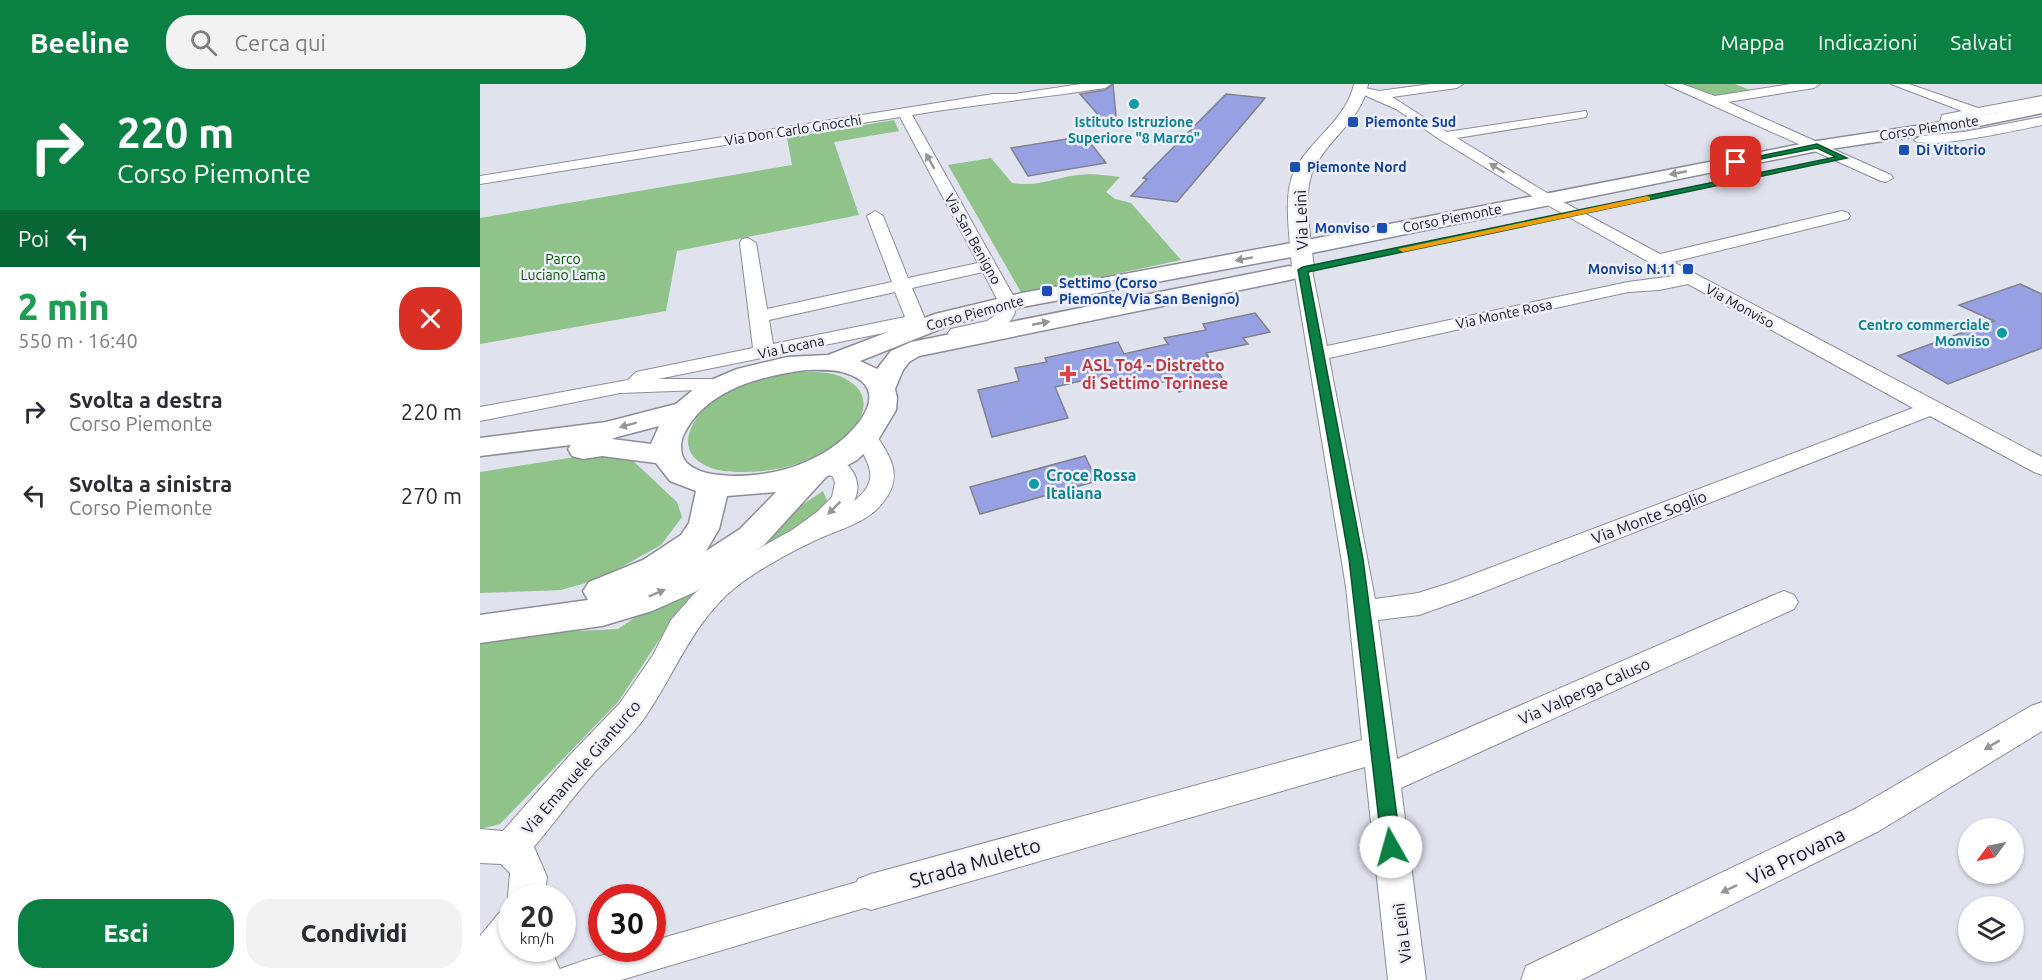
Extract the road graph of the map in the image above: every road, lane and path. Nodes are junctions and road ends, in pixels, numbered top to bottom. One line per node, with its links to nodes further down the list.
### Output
1 (1105, 84): 6 (street, Via Don Carlo Gnocchi)
2 (1458, 84): 8 (street)
3 (1671, 84): 9 (street)
4 (1814, 84): 9 (street)
5 (1897, 84): 13 (street)
6 (992, 91): 12 (street, Via Don Carlo Gnocchi)
7 (1359, 93): 8 (street); 31 (street, Via Leinì)
8 (1383, 98): 18 (street, Via Monviso)
9 (1714, 100): 20 (street)
10 (2042, 100): 13 (street)
11 (2042, 108): 17 (main road, Corso Piemonte)
12 (904, 112): 23 (street, Via Don Carlo Gnocchi); 32 (street, Via San Benigno, one-way to 12)
13 (1977, 113): 17 (street)
14 (2042, 113): 19 (main road, Corso Piemonte)
15 (1581, 114): 18 (street)
16 (2042, 121): 19 (street, Corso Piemonte)
17 (1946, 126): 20 (main road, Corso Piemonte)
18 (1444, 136): 24 (street, Via Monviso, one-way to 18)
19 (1921, 140): 21 (main road, Corso Piemonte)
20 (1817, 146): 21 (street); 24 (main road, Corso Piemonte, one-way to 24)
21 (1844, 158): 22 (street); 25 (main road, Corso Piemonte)
22 (1886, 178)
23 (480, 180)
24 (1547, 199): 25 (street, Via Monviso); 31 (main road, Corso Piemonte)
25 (1576, 214): 29 (main road, Corso Piemonte); 30 (street, Via Monviso)
26 (875, 216): 34 (street, Via Locana)
27 (1842, 216): 30 (street)
28 (748, 243): 36 (street)
29 (1383, 253)
30 (1658, 260): 33 (street, Via Monviso)
31 (1310, 261): 35 (main road, Corso Piemonte, one-way to 35); 37 (main road, Corso Piemonte, one-way to 31); 39 (street, Via Leinì)
32 (988, 266): 34 (street); 35 (street, Via San Benigno)
33 (1690, 278): 39 (street, Via Monte Rosa); 44 (street, Via Monviso)
34 (902, 285): 36 (street); 38 (street, Via Locana)
35 (1008, 304): 37 (street, Via San Benigno); 40 (main road, Corso Piemonte)
36 (759, 316): 38 (street)
37 (922, 347): 43 (main road, Corso Piemonte)
38 (764, 352): 42 (street, Via Locana)
39 (1318, 354): 56 (street, Via Leinì)
40 (833, 362): 41 (main road); 43 (main road)
41 (720, 386): 42 (street); 45 (main road)
42 (642, 387): 45 (street); 46 (street)
43 (882, 388): 47 (main road, Corso Piemonte)
44 (1932, 408): 52 (street, Via Monviso); 56 (street, Via Monte Soglio)
45 (684, 410): 48 (main road, one-way to 48); 49 (main road)
46 (480, 414)
47 (866, 437): 51 (main road); 54 (street)
48 (480, 447)
49 (666, 454): 50 (main road); 53 (main road)
50 (480, 463)
51 (822, 466): 53 (main road); 54 (street, one-way to 54); 57 (main road, one-way to 51)
52 (2042, 466)
53 (712, 485): 57 (main road)
54 (801, 536): 61 (street, Via Emanuele Gianturco)
55 (1784, 602): 60 (street, Via Valperga Caluso)
56 (1364, 611): 60 (street, Via Leinì)
57 (519, 625): 58 (main road)
58 (480, 628)
59 (2042, 715): 69 (street, Via Provana, one-way to 69)
60 (1382, 764): 63 (street, Strada Muletto); 68 (street, Via Leinì)
61 (495, 848): 62 (street, Via Emanuele Gianturco)
62 (528, 884)
63 (871, 892): 67 (street, Strada Muletto)
64 (498, 944): 65 (street)
65 (480, 962): 66 (street)
66 (537, 962)
67 (571, 980)
68 (1407, 980)
69 (1540, 980)

